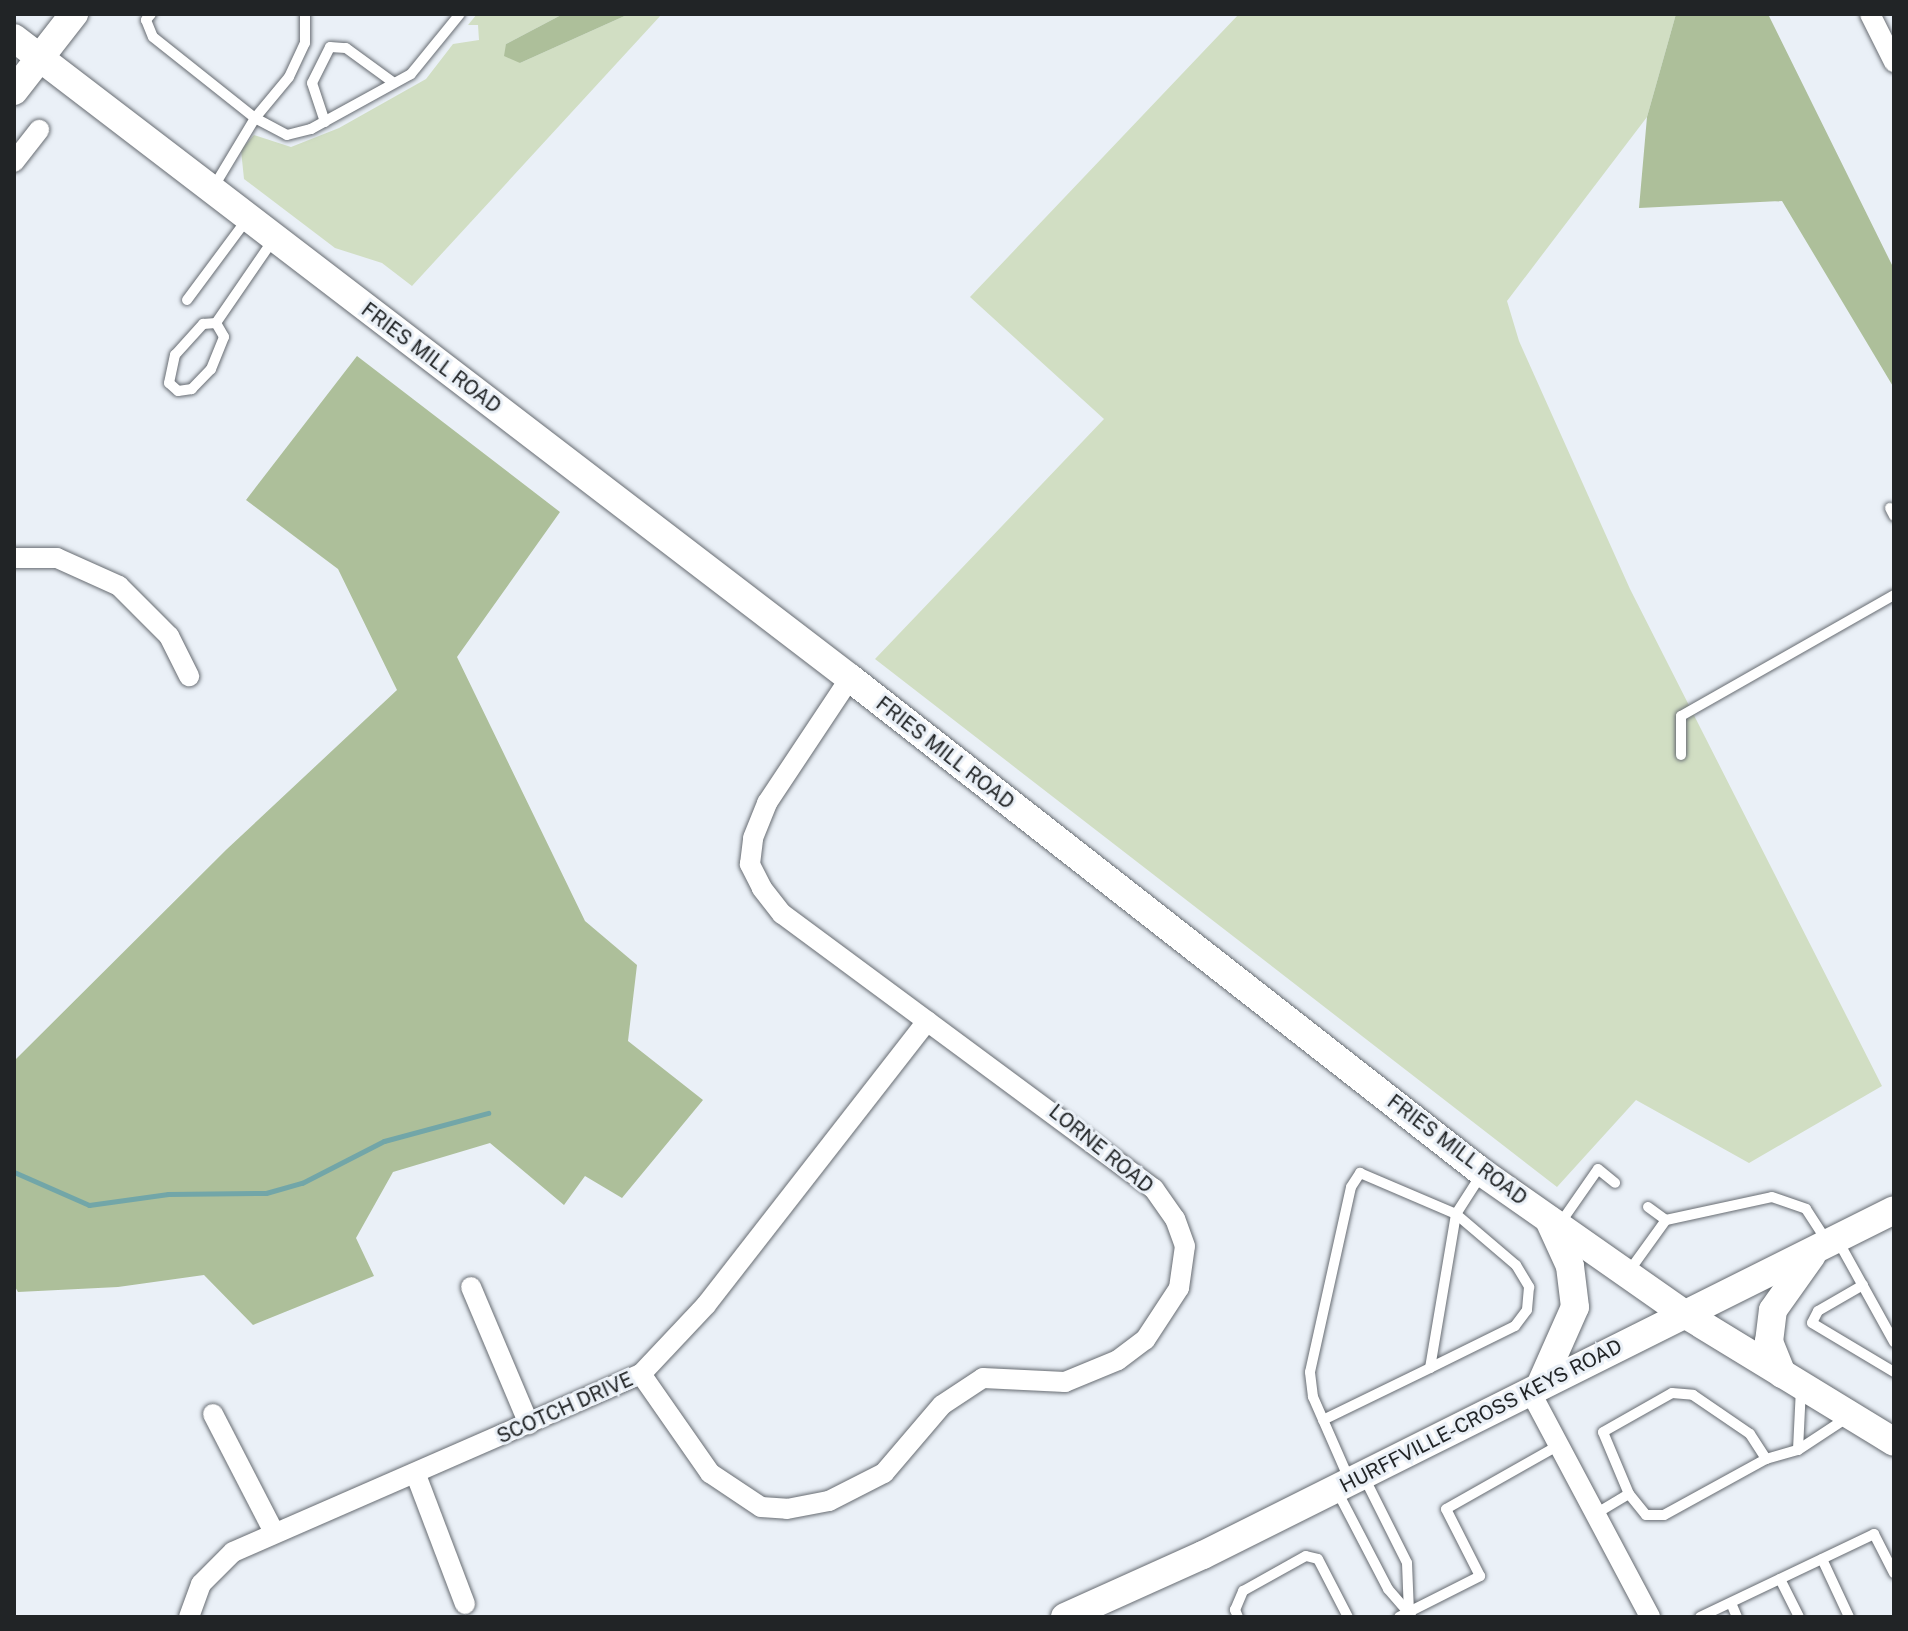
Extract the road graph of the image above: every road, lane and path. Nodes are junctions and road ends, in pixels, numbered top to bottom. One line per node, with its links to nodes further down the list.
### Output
1 (74, 14): 7 (main road)
2 (151, 14): 11 (lane)
3 (305, 14): 11 (lane)
4 (460, 14): 9 (lane)
5 (1870, 14): 8 (street)
6 (14, 38): 7 (main road, FRIES MILL ROAD)
7 (40, 58): 10 (main road); 15 (main road, FRIES MILL ROAD)
8 (1894, 62)
9 (394, 83): 12 (lane); 12 (lane)
10 (14, 91)
11 (255, 118): 12 (lane); 15 (lane)
12 (325, 122)
13 (39, 130): 14 (street)
14 (14, 162)
15 (212, 190): 16 (main road, FRIES MILL ROAD)
16 (248, 218): 17 (main road, FRIES MILL ROAD); 18 (lane)
17 (274, 238): 19 (lane); 23 (main road, FRIES MILL ROAD)
18 (187, 300)
19 (216, 323): 19 (lane)
20 (14, 558): 22 (street)
21 (1894, 595): 24 (lane)
22 (189, 676)
23 (850, 678): 25 (street, LORNE ROAD); 26 (main road, FRIES MILL ROAD)
24 (1681, 755)
25 (927, 1021): 41 (street, SCOTCH DRIVE); 41 (street, LORNE ROAD)
26 (1483, 1173): 30 (lane); 32 (main road, FRIES MILL ROAD)
27 (1615, 1183): 32 (lane)
28 (1648, 1207): 31 (lane)
29 (1894, 1210): 33 (main road, HURFFVILLE-CROSS KEYS ROAD)
30 (1456, 1214): 39 (lane); 39 (lane); 46 (lane)
31 (1666, 1220): 33 (lane); 34 (lane)
32 (1554, 1222): 34 (main road, FRIES MILL ROAD); 43 (main road)
33 (1828, 1242): 35 (lane); 37 (main road, HURFFVILLE-CROSS KEYS ROAD); 42 (main road)
34 (1627, 1274): 37 (main road, FRIES MILL ROAD)
35 (1863, 1285): 38 (lane); 40 (lane)
36 (471, 1287): 47 (street)
37 (1683, 1313): 42 (main road, FRIES MILL ROAD); 43 (main road, HURFFVILLE-CROSS KEYS ROAD)
38 (1894, 1342)
39 (1430, 1368): 46 (lane)
40 (1894, 1372)
41 (641, 1374): 47 (street, SCOTCH DRIVE)
42 (1792, 1380): 45 (main road, FRIES MILL ROAD); 50 (lane)
43 (1535, 1389): 48 (street); 53 (main road, HURFFVILLE-CROSS KEYS ROAD)
44 (213, 1414): 56 (street)
45 (1850, 1416): 49 (main road, FRIES MILL ROAD); 50 (lane)
46 (1323, 1420): 53 (lane)
47 (529, 1424): 52 (street, SCOTCH DRIVE)
48 (1559, 1445): 55 (street); 62 (lane)
49 (1890, 1445)
50 (1798, 1450): 51 (lane)
51 (1766, 1459): 54 (lane); 54 (lane)
52 (416, 1475): 56 (street, SCOTCH DRIVE); 61 (street)
53 (1349, 1482): 62 (lane); 62 (lane); 64 (main road, HURFFVILLE-CROSS KEYS ROAD)
54 (1629, 1494): 55 (lane)
55 (1597, 1513): 67 (street)
56 (274, 1532): 63 (street, SCOTCH DRIVE)
57 (1822, 1559): 58 (lane); 59 (lane); 71 (lane)
58 (1894, 1573)
59 (1780, 1579): 60 (lane); 70 (lane)
60 (1731, 1603): 68 (lane); 69 (lane)
61 (465, 1604)
62 (1407, 1615)
63 (189, 1617)
64 (1065, 1617)
65 (1238, 1617): 66 (lane)
66 (1348, 1617)
67 (1650, 1617)
68 (1700, 1617)
69 (1737, 1617)
70 (1799, 1617)
71 (1849, 1617)

